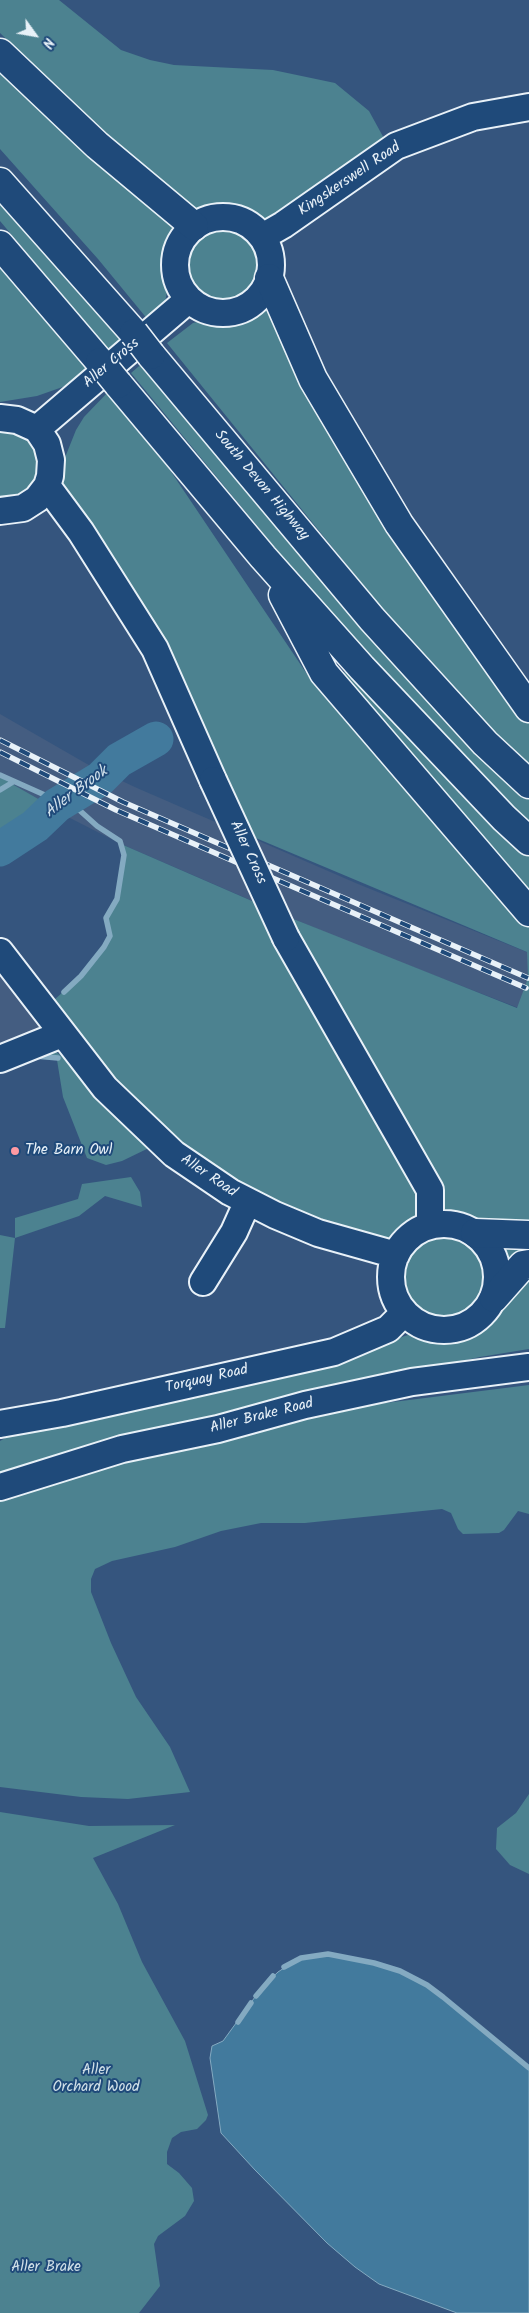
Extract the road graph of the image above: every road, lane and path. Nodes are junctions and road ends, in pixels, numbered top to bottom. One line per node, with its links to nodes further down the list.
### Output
1 (0, 53): 4 (highway)
2 (529, 107): 5 (street, Kingskerswell Road)
3 (0, 182): 15 (highway, South Devon Highway, bridge)
4 (194, 226): 5 (street); 8 (street)
5 (262, 237): 7 (street)
6 (0, 245): 13 (highway, bridge)
7 (269, 278): 8 (street); 14 (highway)
8 (188, 300): 10 (street, Aller Cross)
9 (0, 418): 10 (street)
10 (37, 430): 11 (street)
11 (47, 486): 12 (street); 22 (street, Aller Cross, bridge)
12 (0, 511)
13 (263, 557): 16 (highway); 17 (highway)
14 (529, 708)
15 (529, 784)
16 (529, 841)
17 (529, 912)
18 (0, 952): 19 (street, Aller Road)
19 (62, 1034): 20 (street); 21 (street, Aller Road)
20 (0, 1059)
21 (247, 1202): 25 (street, Aller Road); 27 (street)
22 (430, 1225): 23 (street); 25 (street)
23 (475, 1233): 24 (highway); 28 (street)
24 (529, 1235)
25 (396, 1254): 29 (street)
26 (529, 1264): 28 (highway)
27 (203, 1282)
28 (494, 1298): 29 (street)
29 (404, 1313): 31 (street, Torquay Road)
30 (529, 1367): 32 (street, Aller Brake Road)
31 (0, 1424)
32 (0, 1487)

